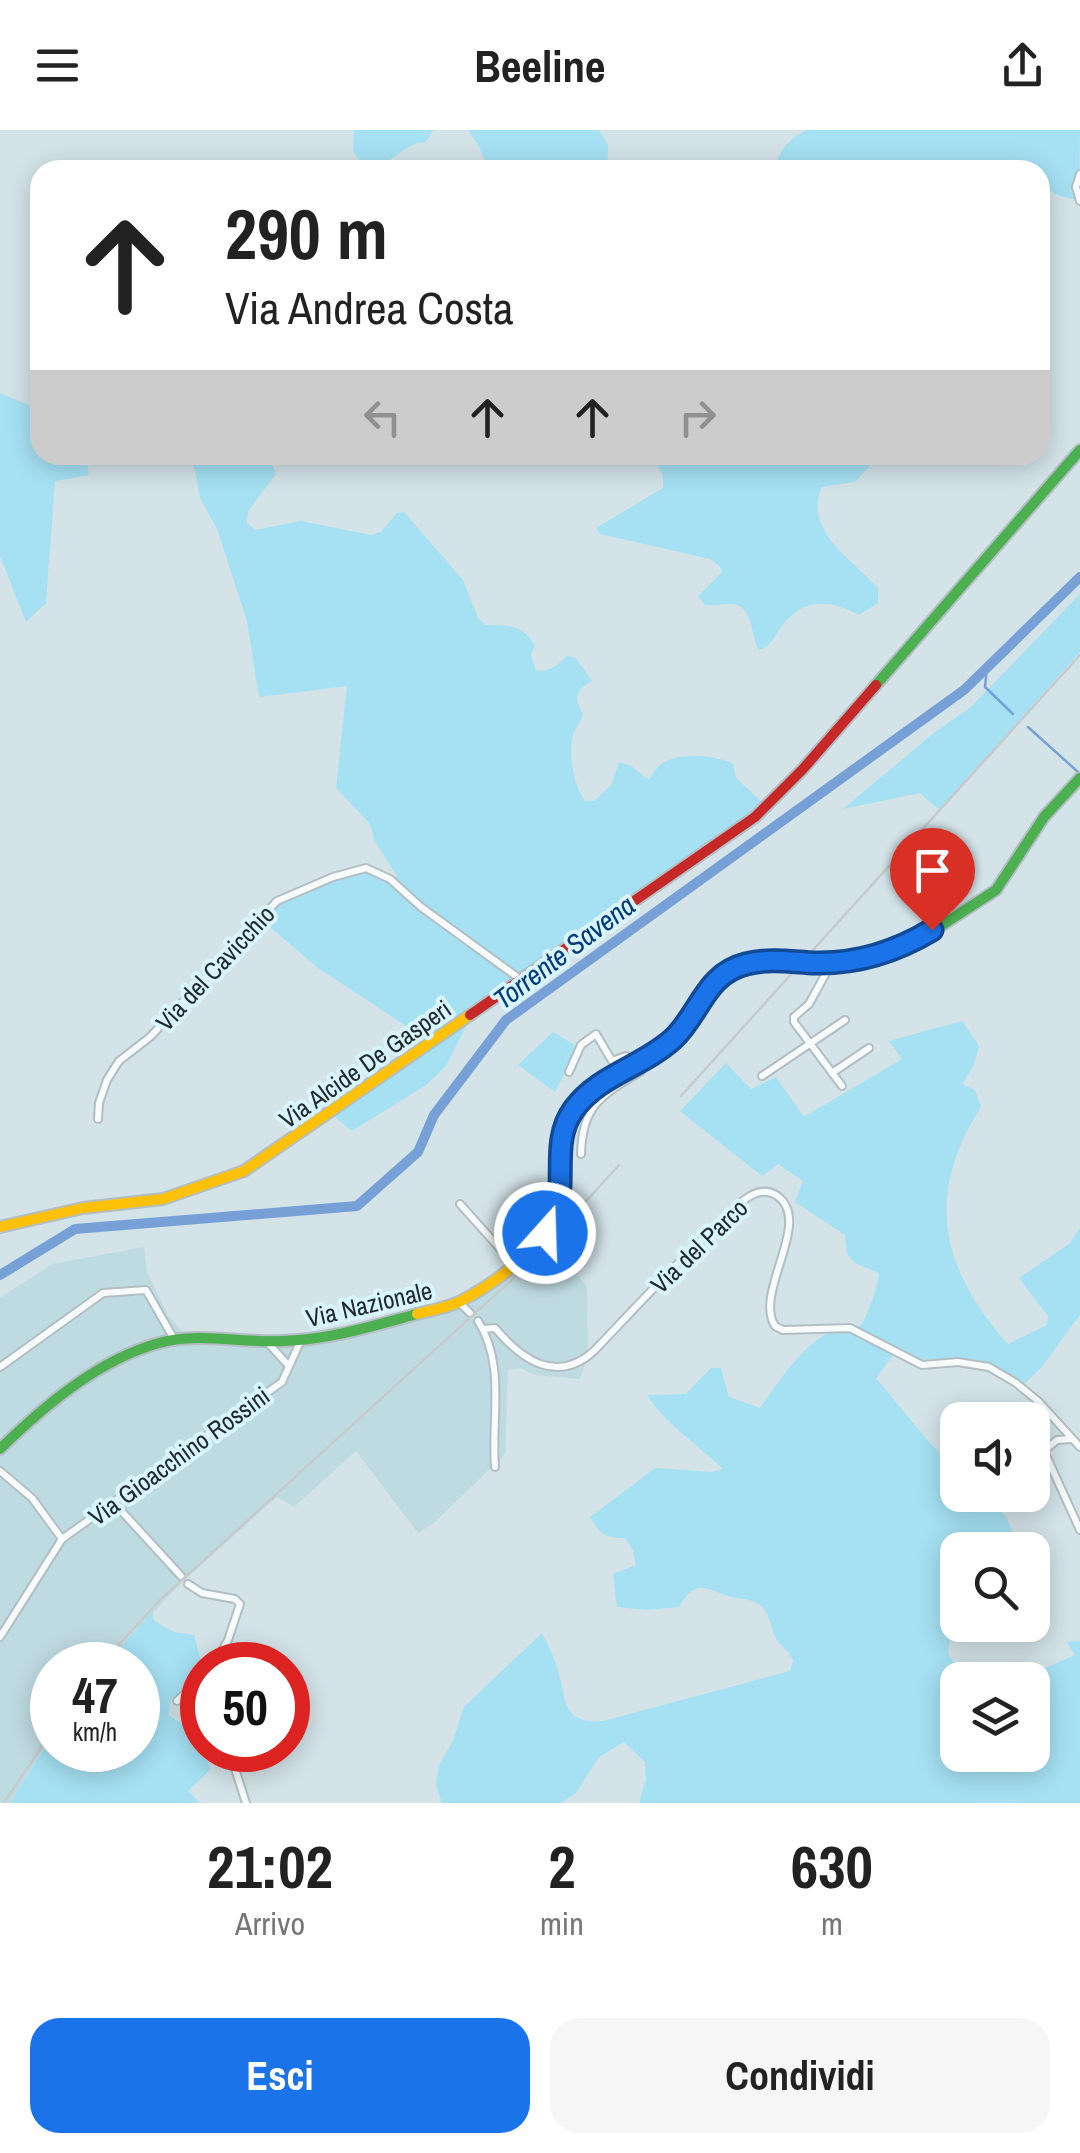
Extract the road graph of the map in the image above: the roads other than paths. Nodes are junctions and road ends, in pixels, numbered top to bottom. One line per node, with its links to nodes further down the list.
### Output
1 (1080, 174): 2 (street)
2 (1080, 201)
3 (1080, 450): 6 (main road, Via Alcide De Gasperi)
4 (1080, 778): 5 (main road)
5 (832, 962): 8 (street); 10 (main road, Via Nazionale)
6 (521, 980): 15 (street, Via del Cavicchio); 18 (main road, Via Alcide De Gasperi)
7 (844, 1020): 8 (street)
8 (810, 1042): 12 (street); 13 (street)
9 (869, 1048): 12 (street)
10 (640, 1061): 11 (street); 16 (street, Via Nazionale); 19 (main road, Via Nazionale)
11 (569, 1072)
12 (832, 1073): 14 (street)
13 (762, 1076)
14 (842, 1086)
15 (98, 1119)
16 (582, 1154)
17 (460, 1204): 19 (street)
18 (0, 1226)
19 (512, 1262): 20 (main road, Via Nazionale)
20 (459, 1302): 21 (street); 25 (main road, Via Nazionale)
21 (470, 1313)
22 (478, 1321): 23 (street, Via del Parco)
23 (483, 1329): 30 (street, Via del Parco); 33 (street)
24 (174, 1340): 26 (main road, Via Nazionale); 29 (street); 32 (main road, Via Nazionale)
25 (301, 1340): 27 (main road, Via Nazionale); 28 (street)
26 (266, 1341): 27 (main road, Via Nazionale); 28 (street, Via Gioacchino Rossini)
27 (284, 1342): 28 (street, Via Gioacchino Rossini)
28 (287, 1358): 35 (street, Via Gioacchino Rossini)
29 (0, 1368)
30 (1074, 1440): 31 (street, Via del Parco); 36 (street)
31 (1080, 1447)
32 (0, 1449)
33 (495, 1467)
34 (0, 1471): 37 (street)
35 (115, 1504): 37 (street, Via Gioacchino Rossini); 38 (street)
36 (1080, 1530)
37 (62, 1539): 40 (street)
38 (181, 1576)
39 (188, 1584): 41 (street)
40 (0, 1638)
41 (227, 1642)
42 (180, 1698): 43 (street)
43 (177, 1701)
44 (236, 1772): 45 (street)
45 (246, 1803)

